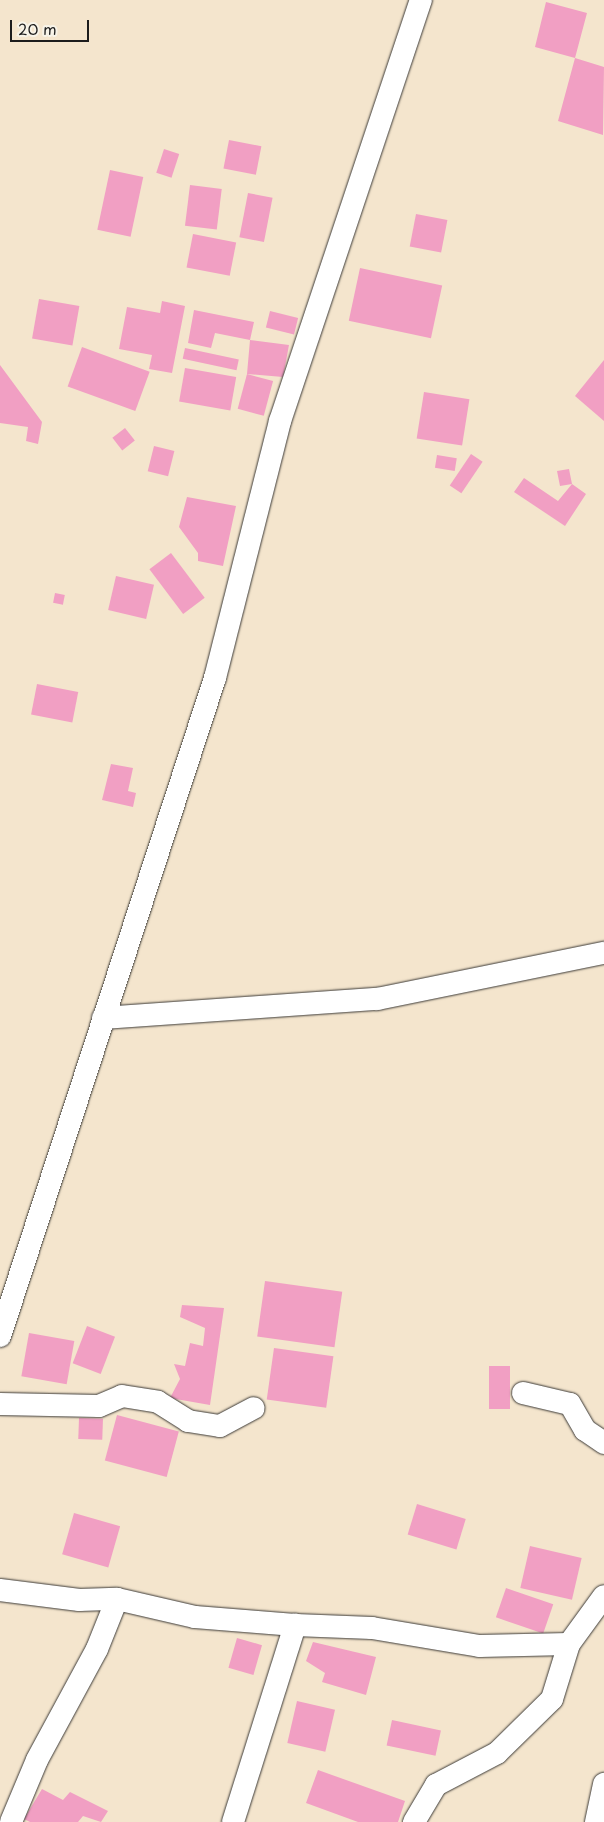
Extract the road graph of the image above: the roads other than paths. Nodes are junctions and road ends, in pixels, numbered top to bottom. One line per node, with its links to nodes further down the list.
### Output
1 (421, 0): 3 (street)
2 (604, 953): 3 (street)
3 (103, 1018): 4 (street)
4 (0, 1336)
5 (522, 1393): 8 (street)
6 (0, 1404): 7 (street)
7 (254, 1408)
8 (604, 1443)
9 (0, 1590): 11 (street)
10 (604, 1596): 13 (street)
11 (117, 1599): 12 (street); 15 (street)
12 (295, 1625): 13 (street); 16 (street)
13 (569, 1644): 17 (street)
14 (604, 1784): 18 (street)
15 (11, 1822)
16 (233, 1822)
17 (414, 1822)
18 (596, 1822)

